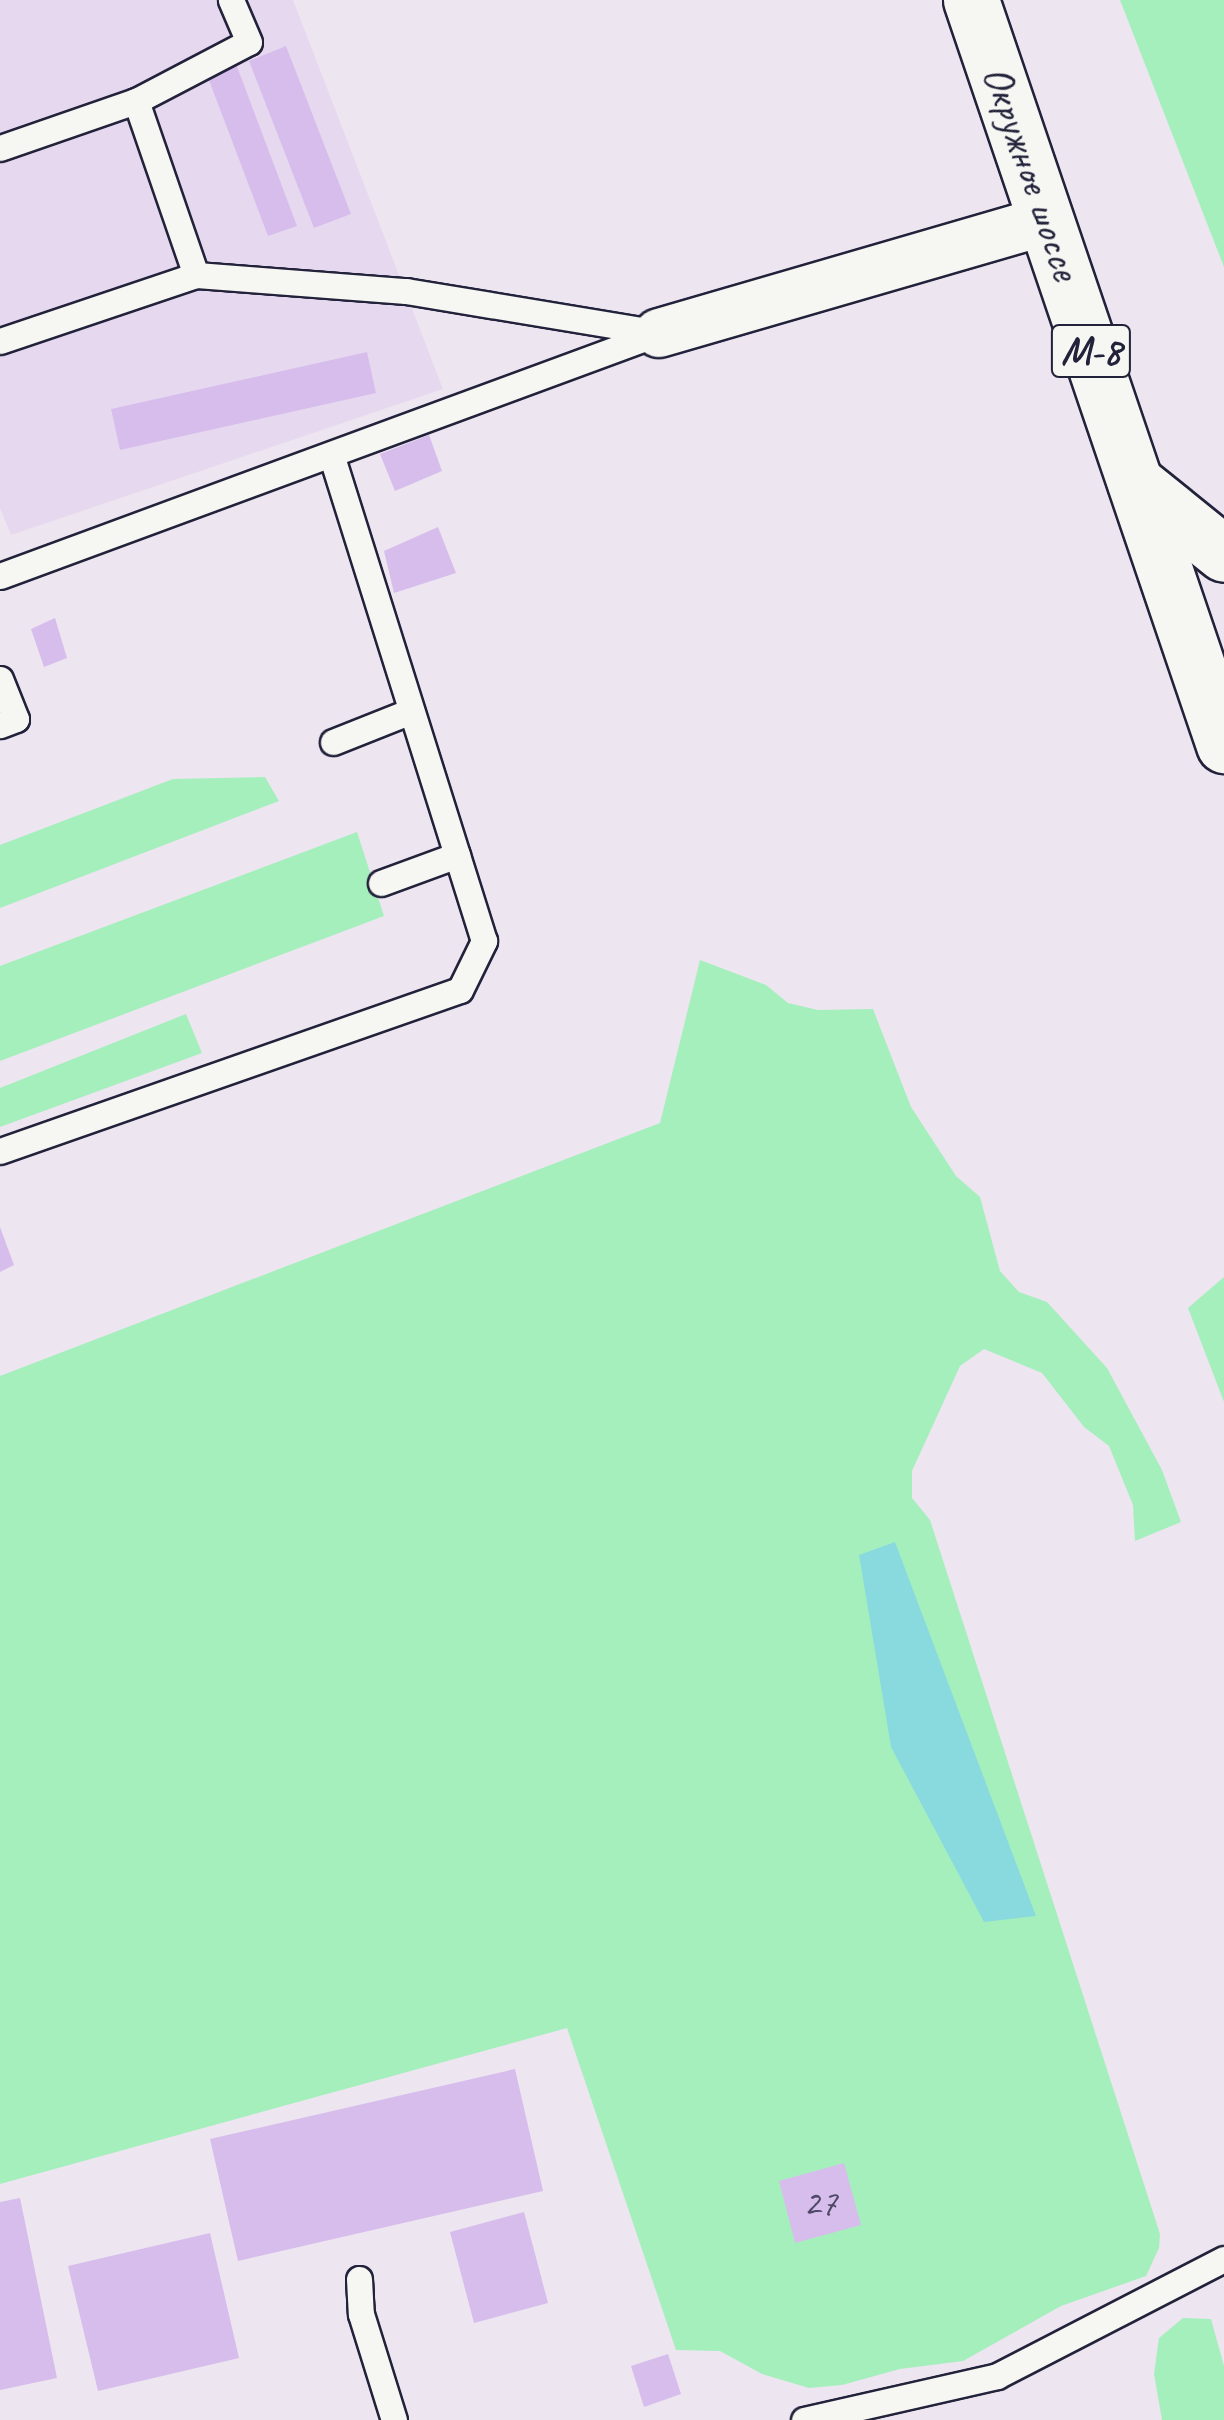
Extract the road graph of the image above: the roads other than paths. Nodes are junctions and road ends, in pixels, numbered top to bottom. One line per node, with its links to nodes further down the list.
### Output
1 (231, 0): 3 (lane)
2 (971, 0): 5 (main road, Окружное шоссе / М-8)
3 (136, 101): 4 (lane); 6 (lane)
4 (0, 148)
5 (1047, 220): 7 (street); 10 (main road, Окружное шоссе / М-8)
6 (196, 275): 7 (lane); 8 (lane)
7 (659, 333): 9 (lane)
8 (0, 340)
9 (331, 454): 12 (lane); 14 (lane)
10 (1135, 482): 11 (main road); 16 (main road, Окружное шоссе / М-8)
11 (1224, 554)
12 (0, 576)
13 (0, 678): 15 (lane)
14 (411, 711): 17 (lane); 18 (lane)
15 (0, 725)
16 (1222, 731)
17 (332, 742)
18 (456, 855): 19 (lane); 20 (lane)
19 (381, 883)
20 (0, 1150)
21 (1224, 2259): 24 (lane)
22 (359, 2279): 23 (lane)
23 (394, 2420)
24 (804, 2420)

